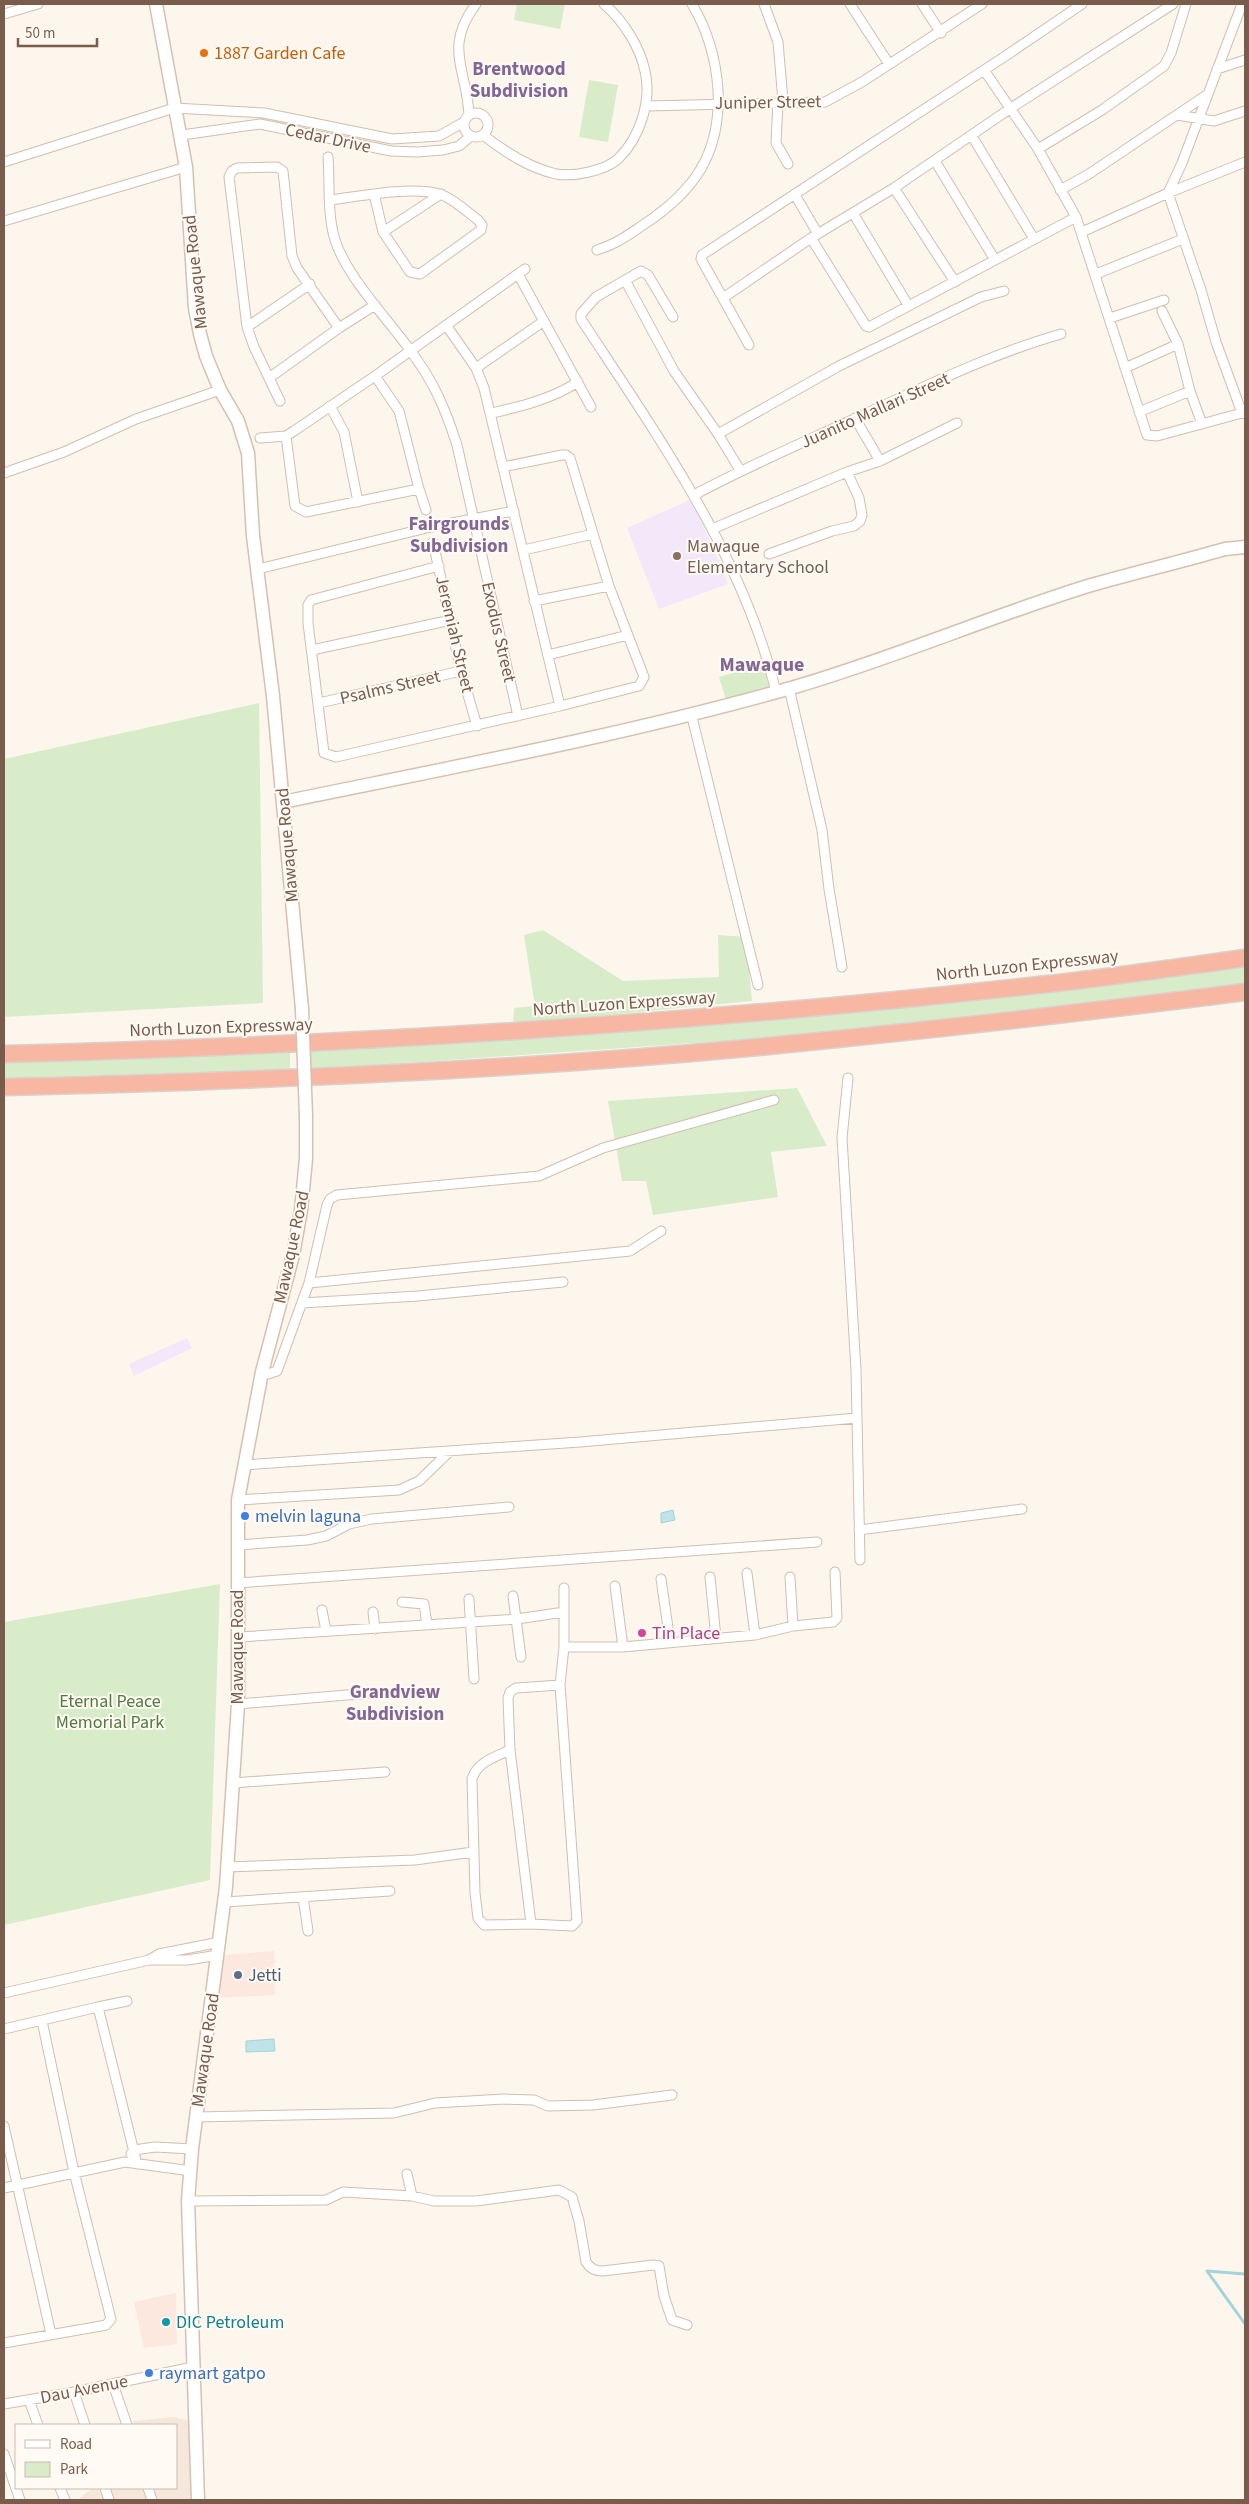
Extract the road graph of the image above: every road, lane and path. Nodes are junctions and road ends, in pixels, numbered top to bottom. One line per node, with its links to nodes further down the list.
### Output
1 (38, 4): 15 (street)
2 (156, 4): 25 (main road, Mawaque Road)
3 (476, 4): 28 (street)
4 (604, 4): 24 (street)
5 (692, 4): 23 (street)
6 (764, 4): 22 (street)
7 (850, 4): 18 (street)
8 (922, 4): 16 (street)
9 (982, 4): 16 (street, Juniper Street)
10 (1082, 4): 20 (street)
11 (1173, 4): 14 (street)
12 (1186, 4): 35 (street)
13 (1243, 4): 19 (street)
14 (1163, 6): 26 (street)
15 (4, 14)
16 (941, 33): 18 (street, Juniper Street)
17 (1245, 60): 19 (street)
18 (889, 64): 22 (street, Juniper Street)
19 (1217, 69): 21 (street)
20 (984, 70): 26 (street); 47 (street)
21 (1208, 94): 29 (street); 30 (street)
22 (781, 102): 23 (street, Juniper Street); 40 (street)
23 (719, 103): 24 (street, Juniper Street); 57 (street)
24 (646, 106): 32 (street)
25 (174, 108): 28 (street, Cedar Drive); 31 (main road, Mawaque Road); 38 (street)
26 (1011, 108): 34 (street); 35 (street)
27 (1245, 111): 30 (street)
28 (467, 115): 32 (street); 33 (street)
29 (1177, 115): 30 (street); 43 (street)
30 (1200, 118): 44 (street)
31 (182, 134): 33 (street, Cedar Drive); 41 (main road, Mawaque Road)
32 (483, 135): 33 (street)
33 (471, 136)
34 (972, 136): 37 (street); 55 (street)
35 (1038, 149): 43 (street)
36 (328, 156): 48 (street, Exodus Street)
37 (935, 161): 42 (street); 58 (street)
38 (4, 162)
39 (1245, 162): 44 (street)
40 (788, 164)
41 (186, 167): 51 (street); 84 (main road, Mawaque Road)
42 (894, 188): 49 (street); 61 (street)
43 (1060, 190): 50 (street)
44 (1168, 193): 53 (street); 56 (street)
45 (374, 194): 46 (street); 48 (street); 52 (street)
46 (442, 194): 52 (street); 52 (street)
47 (795, 195): 54 (street); 64 (street)
48 (330, 200): 66 (street, Exodus Street)
49 (854, 213): 54 (street); 67 (street)
50 (1076, 217): 53 (street); 55 (street)
51 (4, 221)
52 (383, 232)
53 (1082, 232): 59 (street)
54 (815, 236): 64 (street); 67 (street)
55 (1034, 239): 58 (street)
56 (1183, 239): 59 (street); 91 (street)
57 (597, 250)
58 (995, 260): 61 (street)
59 (1096, 274): 70 (street)
60 (625, 280): 69 (street); 95 (street); 104 (street)
61 (955, 282): 67 (street)
62 (310, 284): 73 (street); 73 (street); 74 (street)
63 (1004, 292): 95 (street)
64 (722, 298): 77 (street)
65 (1164, 300): 70 (street)
66 (375, 305): 74 (street); 78 (street, Exodus Street)
67 (908, 305)
68 (1162, 311): 76 (street)
69 (673, 317)
70 (1110, 318): 80 (street)
71 (544, 320): 72 (street); 79 (street); 83 (street)
72 (446, 326): 78 (street); 79 (street)
73 (247, 327): 82 (street)
74 (339, 328): 82 (street)
75 (1061, 334): 92 (street, Juanito Mallari Street)
76 (1178, 344): 80 (street); 85 (street)
77 (749, 345)
78 (410, 350): 81 (street); 108 (street, Exodus Street)
79 (476, 368): 90 (street)
80 (1125, 368): 89 (street)
81 (375, 376): 87 (street); 103 (street)
82 (268, 378): 86 (street)
83 (578, 382): 88 (street); 90 (street)
84 (220, 390): 102 (street); 116 (main road, Mawaque Road)
85 (1190, 391): 89 (street); 94 (street)
86 (280, 401)
87 (330, 406): 96 (street); 105 (street)
88 (591, 407)
89 (1139, 412): 94 (street)
90 (492, 413): 99 (street)
91 (1244, 413): 94 (street)
92 (856, 418): 98 (street); 100 (street, Juanito Mallari Street)
93 (957, 423): 98 (street)
94 (1202, 424)
95 (718, 434): 100 (street)
96 (286, 436): 97 (street); 105 (street)
97 (260, 438)
98 (880, 461): 101 (street)
99 (503, 467): 107 (street); 110 (street)
100 (740, 470): 104 (street, Juanito Mallari Street)
101 (847, 472): 109 (street); 114 (street)
102 (4, 473)
103 (419, 489): 105 (street); 106 (street)
104 (694, 495): 109 (street)
105 (358, 502)
106 (426, 510)
107 (514, 511): 108 (street); 113 (street)
108 (473, 518): 116 (street); 129 (street, Exodus Street)
109 (712, 529): 125 (street)
110 (593, 534): 113 (street); 117 (street)
111 (433, 542): 115 (street, Jeremiah Street)
112 (1245, 547): 124 (main road)
113 (524, 550): 118 (street)
114 (769, 554)
115 (439, 566): 119 (street, Jeremiah Street); 121 (street)
116 (258, 569): 131 (main road, Mawaque Road)
117 (609, 586): 118 (street); 120 (street)
118 (534, 601): 122 (street)
119 (451, 620): 121 (street); 123 (street, Jeremiah Street)
120 (628, 635): 122 (street); 127 (street)
121 (312, 650): 126 (street)
122 (548, 655): 127 (street)
123 (461, 671): 126 (street, Psalms Street); 130 (street, Jeremiah Street)
124 (789, 688): 125 (main road); 133 (street)
125 (776, 692): 128 (main road)
126 (319, 703): 130 (street)
127 (560, 706): 129 (street)
128 (691, 714): 131 (main road); 134 (street)
129 (518, 716): 130 (street)
130 (477, 726)
131 (283, 802): 144 (main road, Mawaque Road, bridge)
132 (1245, 958): 136 (highway, North Luzon Expressway)
133 (842, 967)
134 (758, 985)
135 (1245, 992): 138 (highway)
136 (4, 1054)
137 (848, 1078): 145 (street)
138 (4, 1087)
139 (774, 1100): 142 (street)
140 (661, 1231): 142 (street)
141 (563, 1282): 143 (street)
142 (309, 1283): 143 (street)
143 (302, 1303): 144 (street)
144 (262, 1372): 147 (main road, Mawaque Road)
145 (857, 1418): 146 (street); 151 (street)
146 (450, 1451): 147 (street); 148 (street)
147 (244, 1465): 148 (main road, Mawaque Road)
148 (238, 1500): 153 (main road, Mawaque Road)
149 (509, 1507): 153 (street)
150 (1022, 1509): 151 (street)
151 (859, 1530): 154 (street)
152 (817, 1542): 160 (street)
153 (237, 1544): 160 (main road, Mawaque Road)
154 (860, 1560)
155 (835, 1572): 172 (street)
156 (747, 1573): 175 (street)
157 (710, 1576): 177 (street)
158 (790, 1578): 172 (street)
159 (661, 1579): 178 (street)
160 (238, 1583): 176 (main road, Mawaque Road)
161 (616, 1586): 180 (street)
162 (564, 1588): 168 (street)
163 (513, 1596): 169 (street)
164 (469, 1599): 170 (street)
165 (402, 1602): 171 (street)
166 (322, 1610): 174 (street)
167 (373, 1612): 173 (street)
168 (564, 1612): 169 (street); 179 (street)
169 (517, 1619): 170 (street); 181 (street)
170 (469, 1622): 171 (street); 182 (street)
171 (427, 1625): 173 (street)
172 (793, 1626): 175 (street)
173 (375, 1629): 174 (street)
174 (326, 1632): 176 (street)
175 (755, 1635): 177 (street)
176 (239, 1637): 185 (main road, Mawaque Road)
177 (716, 1638): 178 (street)
178 (670, 1642): 180 (street)
179 (564, 1647): 180 (street); 183 (street)
180 (623, 1647)
181 (521, 1657)
182 (474, 1679)
183 (560, 1685): 186 (street); 194 (street)
184 (371, 1693): 185 (street)
185 (238, 1704): 188 (main road, Mawaque Road)
186 (510, 1750): 189 (street); 194 (street)
187 (385, 1772): 188 (street)
188 (233, 1783): 190 (main road, Mawaque Road)
189 (473, 1852): 190 (street); 194 (street)
190 (226, 1868): 193 (main road, Mawaque Road)
191 (390, 1891): 192 (street)
192 (303, 1897): 193 (street); 195 (street)
193 (225, 1902): 196 (main road, Mawaque Road)
194 (531, 1924)
195 (308, 1931)
196 (220, 1942): 197 (main road, Mawaque Road); 198 (street)
197 (218, 1955): 198 (street); 205 (main road, Mawaque Road)
198 (150, 1960): 199 (street)
199 (4, 1993)
200 (127, 2002): 201 (street)
201 (98, 2007): 202 (street); 208 (street)
202 (42, 2021): 203 (street); 212 (street)
203 (4, 2029)
204 (672, 2095): 205 (street)
205 (196, 2117): 207 (main road, Mawaque Road)
206 (4, 2126): 214 (street)
207 (192, 2149): 208 (street); 211 (main road, Mawaque Road)
208 (134, 2150): 209 (street); 210 (street)
209 (124, 2162): 210 (street); 212 (street)
210 (137, 2164): 211 (street)
211 (190, 2171): 217 (main road, Mawaque Road)
212 (74, 2172): 214 (street); 219 (street)
213 (407, 2174): 216 (street)
214 (17, 2186): 215 (street); 219 (street)
215 (4, 2188)
216 (412, 2196): 217 (street); 218 (street)
217 (188, 2201): 221 (main road, Mawaque Road)
218 (687, 2326)
219 (51, 2334): 220 (street)
220 (4, 2343)
221 (193, 2367): 222 (street, Dau Avenue); 231 (main road, Mawaque Road)
222 (113, 2384): 223 (street, Dau Avenue); 228 (street)
223 (74, 2392): 224 (street, Dau Avenue); 227 (street)
224 (29, 2400): 225 (street, Dau Avenue); 226 (street)
225 (4, 2404)
226 (38, 2424)
227 (85, 2424)
228 (127, 2424)
229 (4, 2454): 230 (street)
230 (15, 2486)
231 (198, 2500)

